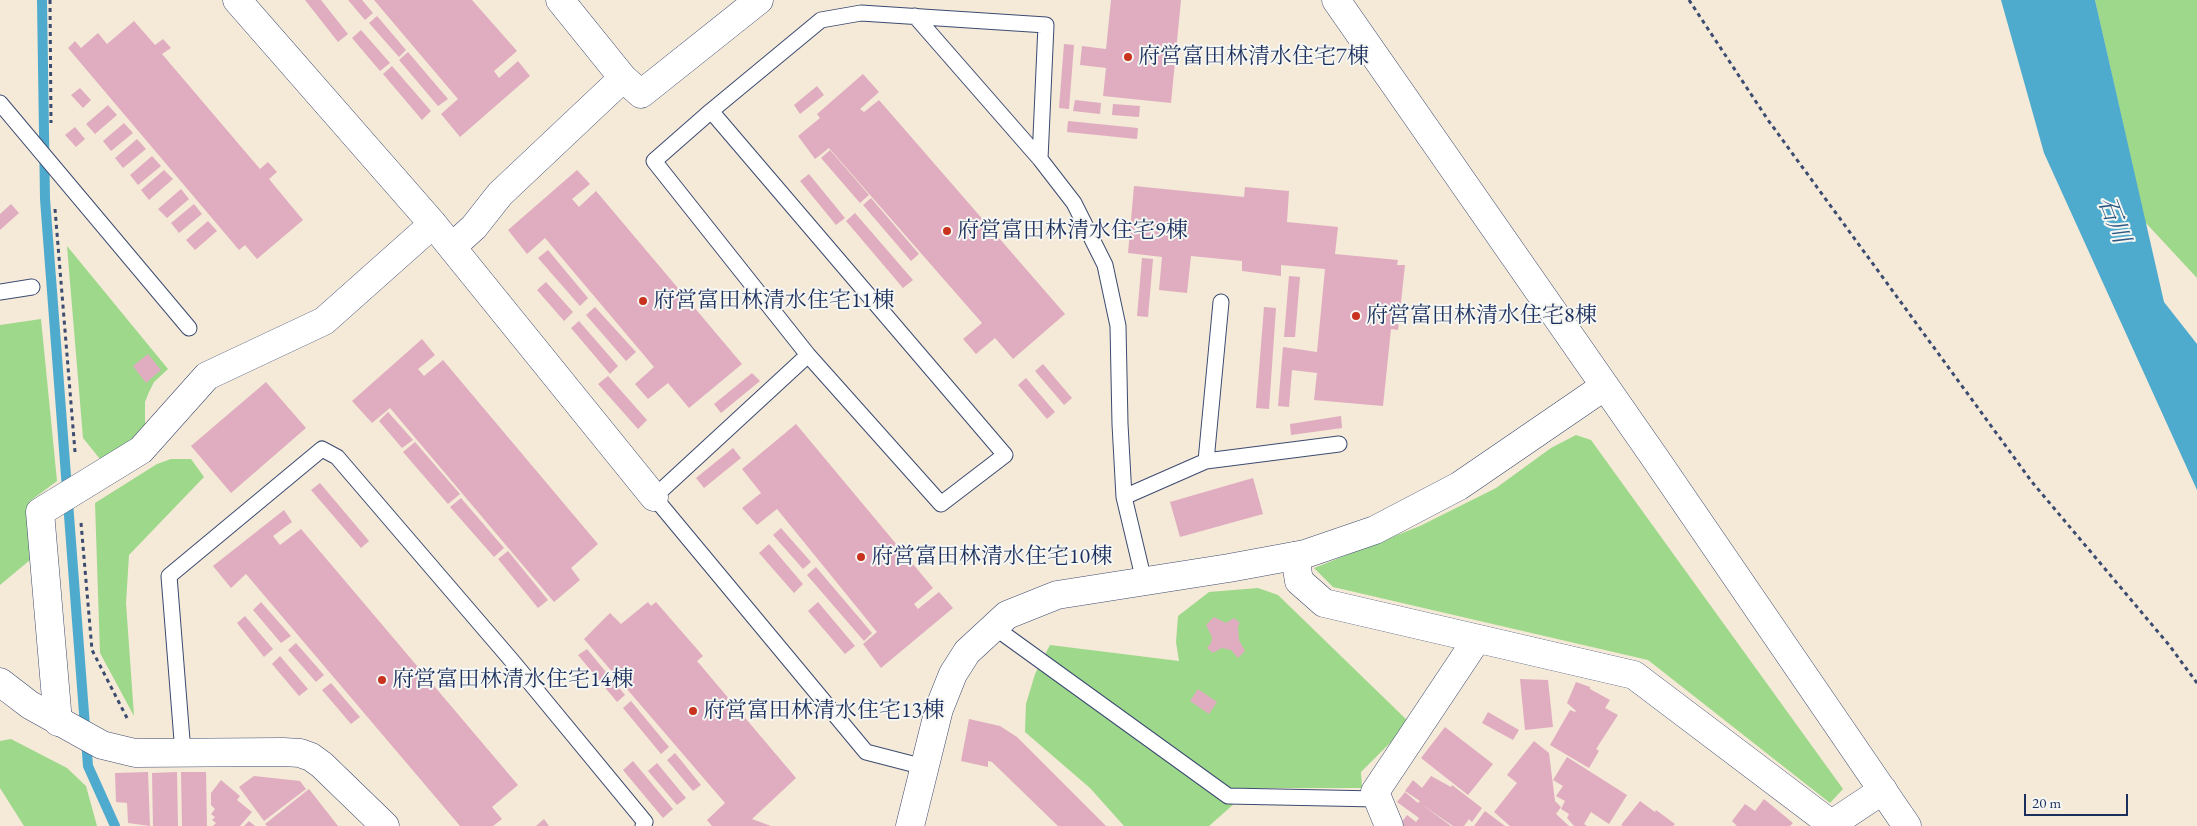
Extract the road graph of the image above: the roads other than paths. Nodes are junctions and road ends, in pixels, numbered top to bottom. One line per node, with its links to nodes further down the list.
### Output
1 (237, 0): 10 (street)
2 (560, 0): 6 (street)
3 (758, 0): 6 (street)
4 (1336, 0): 17 (street)
5 (915, 16): 8 (lane); 9 (lane); 9 (lane)
6 (624, 78): 11 (street)
7 (0, 103): 15 (lane)
8 (711, 111): 16 (lane); 16 (lane)
9 (1040, 160): 21 (lane)
10 (433, 224): 11 (street); 27 (street)
11 (452, 247): 20 (street)
12 (32, 287): 13 (lane)
13 (0, 292)
14 (1221, 302): 19 (lane)
15 (189, 328)
16 (808, 355): 20 (lane)
17 (1604, 386): 22 (street); 30 (street)
18 (1339, 444): 19 (lane)
19 (1206, 461): 21 (lane)
20 (654, 497): 29 (lane)
21 (1124, 497): 23 (lane)
22 (1295, 556): 23 (street); 25 (street)
23 (1144, 581): 24 (street)
24 (994, 627): 29 (street); 31 (lane)
25 (1477, 639): 31 (street); 33 (street)
26 (0, 682): 27 (street)
27 (58, 722): 28 (street)
28 (183, 753): 34 (street); 35 (lane)
29 (924, 767): 32 (street)
30 (1883, 790): 33 (street); 37 (street)
31 (1377, 798): 36 (street)
32 (916, 822)
33 (1830, 825)
34 (385, 826)
35 (644, 826)
36 (1389, 826)
37 (1907, 826)

